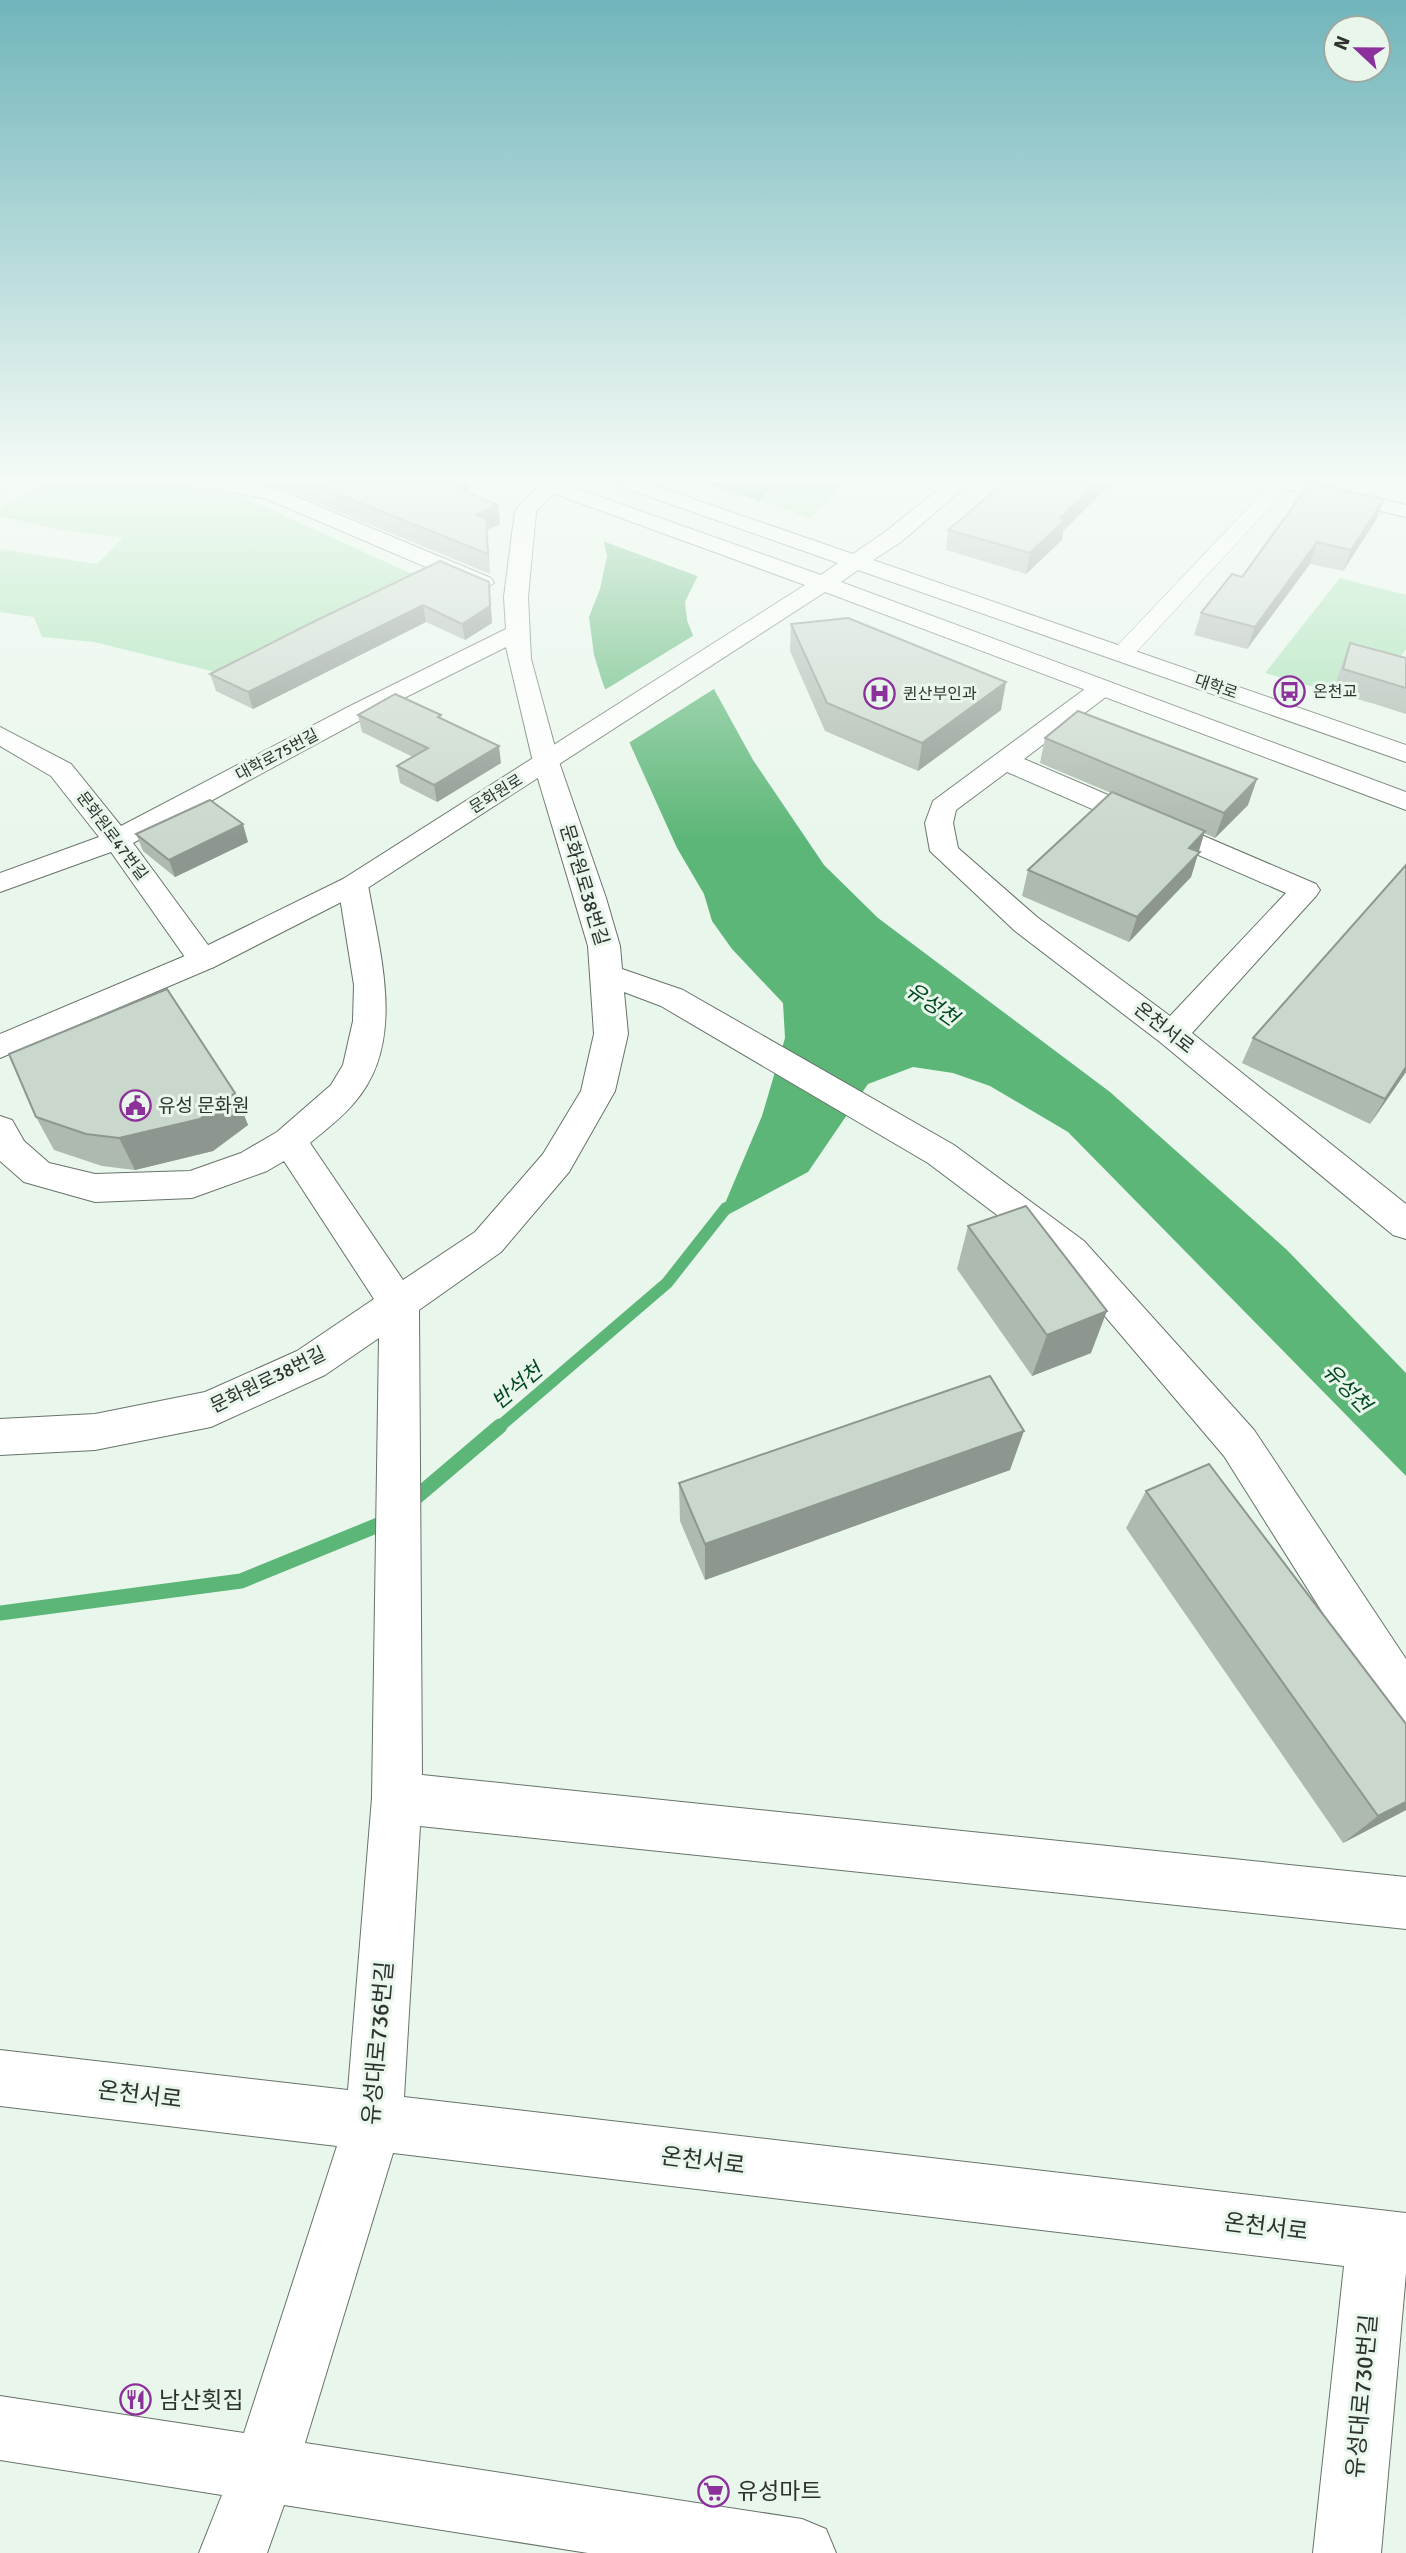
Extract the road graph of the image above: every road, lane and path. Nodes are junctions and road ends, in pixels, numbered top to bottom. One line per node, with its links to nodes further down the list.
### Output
1 (516, 602): 6 (street)
2 (794, 602): 10 (street, 문화원로)
3 (875, 602): 8 (street)
4 (970, 602): 7 (street, 대학로)
5 (1171, 602): 7 (street)
6 (518, 632): 10 (street, 문화원로38번길); 14 (street, 대학로75번길)
7 (1122, 654): 11 (street, 대학로)
8 (1102, 688): 12 (street); 13 (street)
9 (0, 735): 14 (street, 문화원로47번길)
10 (560, 752): 16 (street, 문화원로); 18 (street, 문화원로38번길)
11 (1406, 754)
12 (1002, 760): 19 (street, 온천서로); 19 (street)
13 (1406, 803)
14 (117, 840): 15 (street, 대학로75번길); 17 (street, 문화원로47번길)
15 (0, 883)
16 (353, 885): 17 (street, 문화원로); 22 (street)
17 (203, 960): 20 (street, 문화원로)
18 (607, 975): 24 (street, 문화원로38번길); 26 (street)
19 (1172, 1034): 23 (street, 온천서로)
20 (0, 1048)
21 (0, 1129): 22 (street)
22 (290, 1141): 24 (street)
23 (1406, 1225)
24 (399, 1305): 25 (street, 문화원로38번길); 27 (street, 유성대로736번길)
25 (0, 1437)
26 (1406, 1701)
27 (397, 1798): 28 (street); 30 (street, 유성대로736번길)
28 (1406, 1903)
29 (0, 2078): 30 (street, 온천서로)
30 (374, 2122): 31 (street, 온천서로); 33 (street, 유성대로736번길)
31 (1391, 2241): 36 (street, 유성대로730번길)
32 (0, 2428): 33 (street)
33 (265, 2468): 34 (street); 35 (street, 유성대로736번길)
34 (774, 2551)
35 (233, 2553)
36 (1347, 2553)

